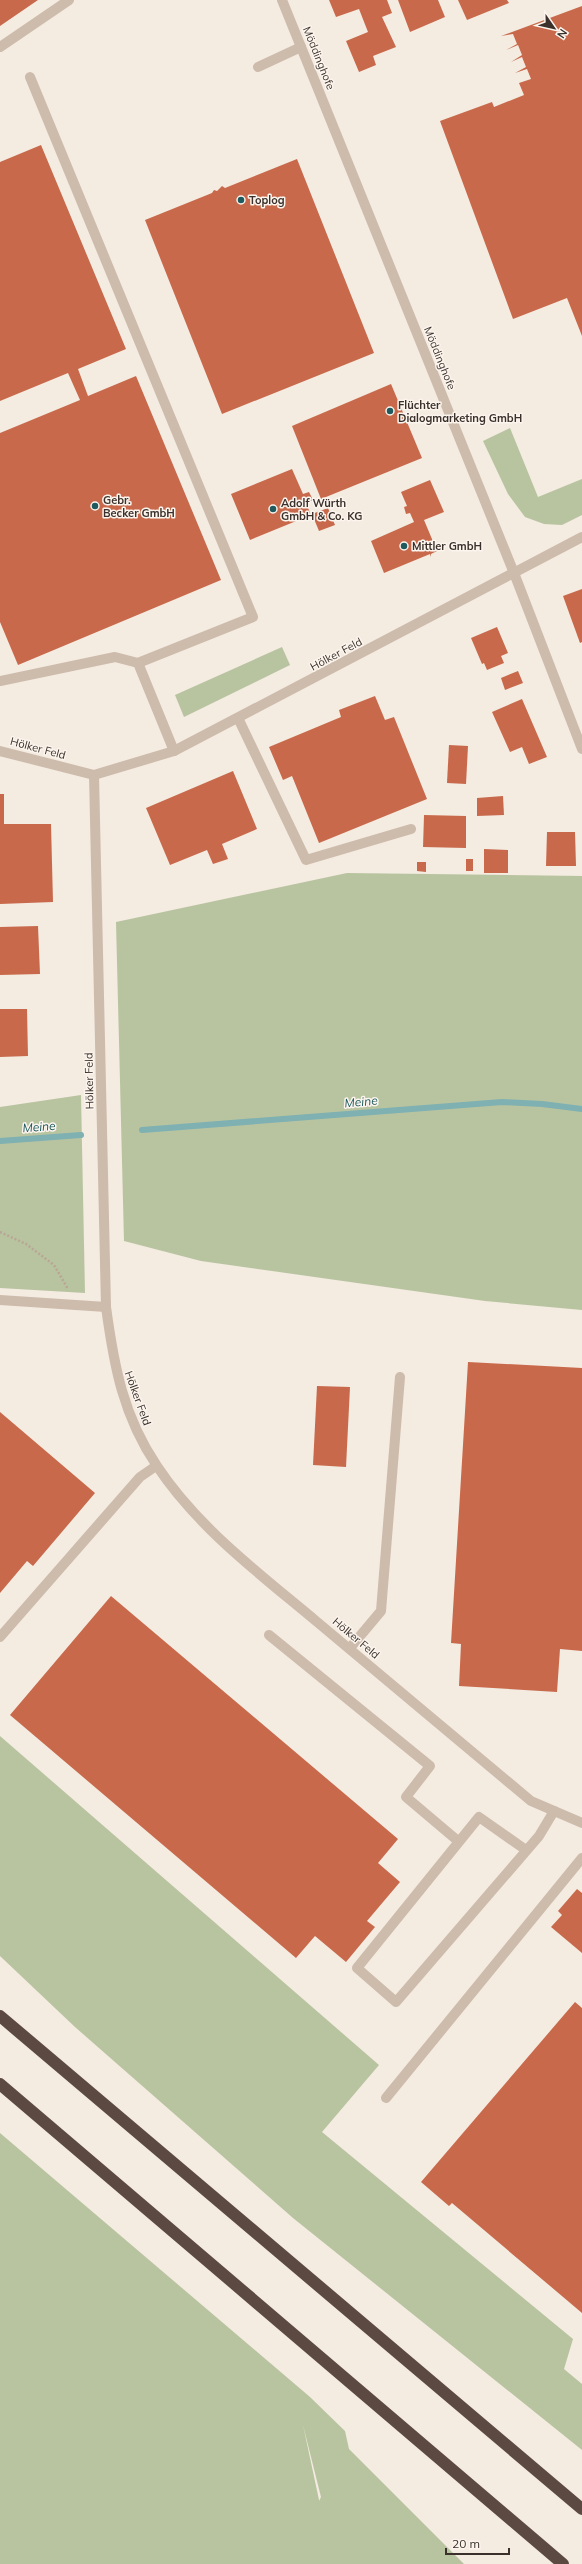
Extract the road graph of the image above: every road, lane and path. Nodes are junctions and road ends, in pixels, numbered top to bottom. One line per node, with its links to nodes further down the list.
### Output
1 (69, 0): 3 (street)
2 (282, 0): 4 (street, Möddinghofe)
3 (0, 46)
4 (301, 47): 5 (street); 8 (street, Möddinghofe)
5 (258, 67)
6 (30, 77): 9 (street)
7 (582, 537): 8 (street, Hölker Feld)
8 (514, 573): 11 (street, Hölker Feld); 12 (street, Möddinghofe)
9 (138, 664): 10 (street); 14 (street)
10 (0, 680)
11 (238, 718): 14 (street, Hölker Feld); 16 (street)
12 (582, 749)
13 (0, 750): 15 (street, Hölker Feld)
14 (174, 751): 15 (street, Hölker Feld)
15 (94, 775): 20 (street, Hölker Feld)
16 (411, 829)
17 (0, 1232): 19 (path)
18 (0, 1300): 19 (street)
19 (78, 1305): 20 (street)
20 (106, 1307): 22 (street, Hölker Feld)
21 (400, 1377): 25 (street)
22 (156, 1466): 24 (street); 25 (street, Hölker Feld)
23 (269, 1635): 28 (street)
24 (0, 1637)
25 (350, 1648): 26 (street, Hölker Feld)
26 (554, 1811): 27 (street, Hölker Feld); 29 (street)
27 (582, 1823)
28 (458, 1842): 29 (street); 29 (street)
29 (526, 1850)
30 (582, 1858): 33 (street)
31 (0, 2016): 34 (highway)
32 (0, 2084): 35 (highway)
33 (386, 2098)
34 (582, 2509)
35 (563, 2564)

